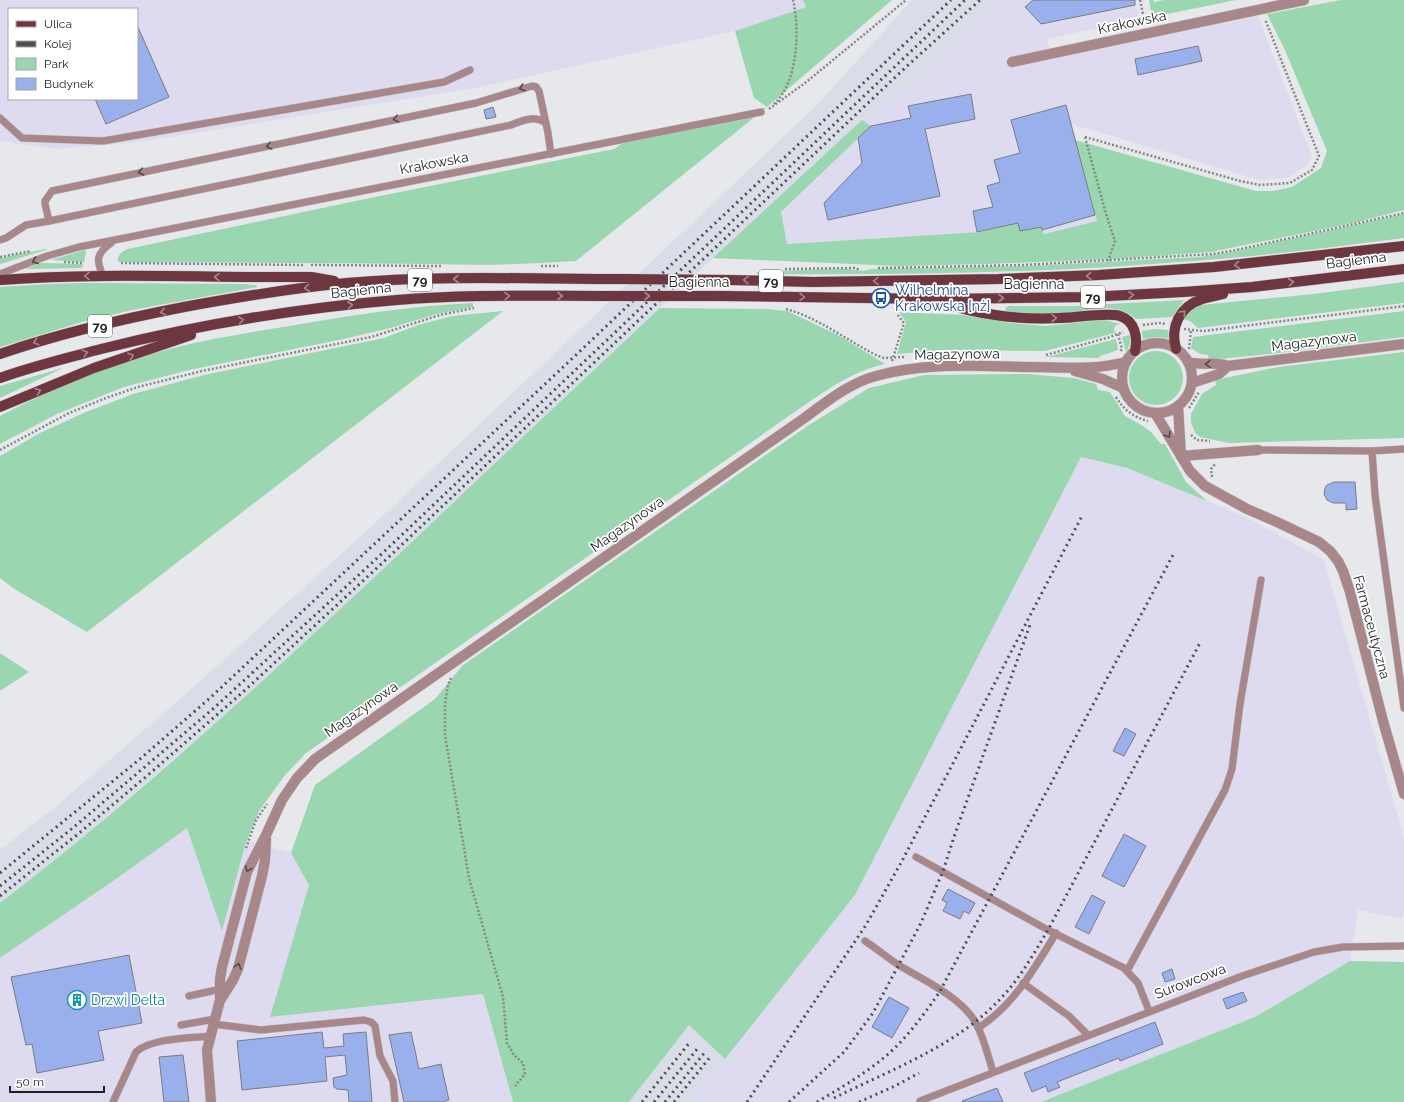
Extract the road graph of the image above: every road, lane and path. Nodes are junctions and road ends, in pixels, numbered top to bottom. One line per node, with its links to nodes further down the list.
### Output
1 (793, 0): 9 (path)
2 (906, 0): 9 (path)
3 (1140, 0): 6 (path)
4 (1304, 0): 5 (street, Krakowska)
5 (1261, 9): 6 (street, Krakowska); 20 (path)
6 (1147, 33): 7 (street, Krakowska)
7 (1012, 62)
8 (470, 70): 10 (lane)
9 (761, 112): 12 (lane, Krakowska)
10 (0, 118)
11 (546, 123): 12 (lane); 14 (lane); 14 (lane, one-way to 14)
12 (551, 154): 16 (lane, Krakowska)
13 (1404, 213): 20 (path)
14 (49, 221): 15 (lane)
15 (0, 240)
16 (113, 241): 29 (lane, Krakowska, one-way to 29); 30 (lane)
17 (1404, 246): 32 (main road, Bagienna / 79, one-way to 32, bridge)
18 (34, 250): 19 (path)
19 (0, 257)
20 (1108, 261): 26 (path)
21 (121, 263): 22 (path)
22 (448, 266)
23 (536, 266): 24 (path)
24 (561, 266)
25 (784, 269): 28 (path)
26 (875, 269)
27 (1404, 269): 33 (main road, Bagienna / 79, one-way to 27)
28 (864, 270)
29 (0, 274)
30 (103, 276): 31 (main road, one-way to 31); 32 (main road, one-way to 30)
31 (0, 280)
32 (346, 283): 46 (main road, Bagienna / 79, one-way to 46)
33 (1252, 287): 34 (main road, Bagienna / 79, one-way to 33); 40 (main road, one-way to 33)
34 (934, 299): 39 (main road, Bagienna / 79, one-way to 34, bridge); 41 (main road, one-way to 41)
35 (1404, 306): 42 (path)
36 (476, 308): 62 (path)
37 (801, 314): 38 (path)
38 (897, 314)
39 (226, 322): 52 (main road, Bagienna / 79, one-way to 39); 57 (main road, one-way to 39)
40 (1174, 326): 41 (path); 42 (path); 44 (main road)
41 (1134, 328): 45 (main road); 47 (path)
42 (1191, 330): 48 (path)
43 (1404, 344): 50 (street, Magazynowa)
44 (1176, 349): 45 (street); 48 (street)
45 (1135, 351): 49 (street)
46 (0, 354)
47 (1043, 356)
48 (1190, 357): 50 (street, Magazynowa, one-way to 48); 54 (street)
49 (1126, 362): 51 (street, Magazynowa); 55 (street)
50 (1228, 366): 53 (street, Magazynowa)
51 (1067, 369): 55 (street, Magazynowa); 69 (street, Magazynowa)
52 (0, 378)
53 (1208, 378): 54 (street, Magazynowa); 59 (path)
54 (1192, 383): 56 (street)
55 (1119, 391): 58 (street); 60 (path)
56 (1178, 406): 58 (street); 65 (street, Farmaceutyczna)
57 (0, 407)
58 (1154, 413): 65 (street, Farmaceutyczna, one-way to 65)
59 (1187, 413)
60 (1152, 424)
61 (1404, 449): 64 (lane)
62 (0, 450)
63 (1258, 450): 64 (lane); 65 (street)
64 (1372, 451): 70 (lane)
65 (1181, 456): 71 (street, Farmaceutyczna)
66 (1217, 462): 67 (path)
67 (1216, 482)
68 (1261, 580): 77 (lane)
69 (453, 662): 72 (street, Magazynowa); 89 (path)
70 (1404, 708)
71 (1404, 794)
72 (266, 835): 79 (street, Magazynowa, one-way to 79); 81 (street, Magazynowa, one-way to 72)
73 (916, 857): 74 (lane)
74 (1056, 933): 77 (lane); 78 (lane)
75 (865, 941): 85 (lane)
76 (1404, 946): 82 (lane, Surowcowa)
77 (1127, 971): 82 (lane)
78 (1024, 983): 85 (lane); 86 (lane)
79 (221, 989): 80 (lane); 81 (street, Magazynowa)
80 (189, 996)
81 (220, 1000): 83 (street, Magazynowa)
82 (1149, 1011): 86 (lane, Surowcowa)
83 (214, 1022): 84 (lane); 87 (street, Magazynowa); 93 (lane)
84 (181, 1025)
85 (978, 1028): 88 (lane)
86 (1088, 1035): 88 (lane, Surowcowa)
87 (211, 1036): 91 (lane); 92 (street, Magazynowa)
88 (993, 1072): 90 (lane, Surowcowa)
89 (515, 1086)
90 (920, 1100)
91 (113, 1102)
92 (211, 1102)
93 (395, 1102)

